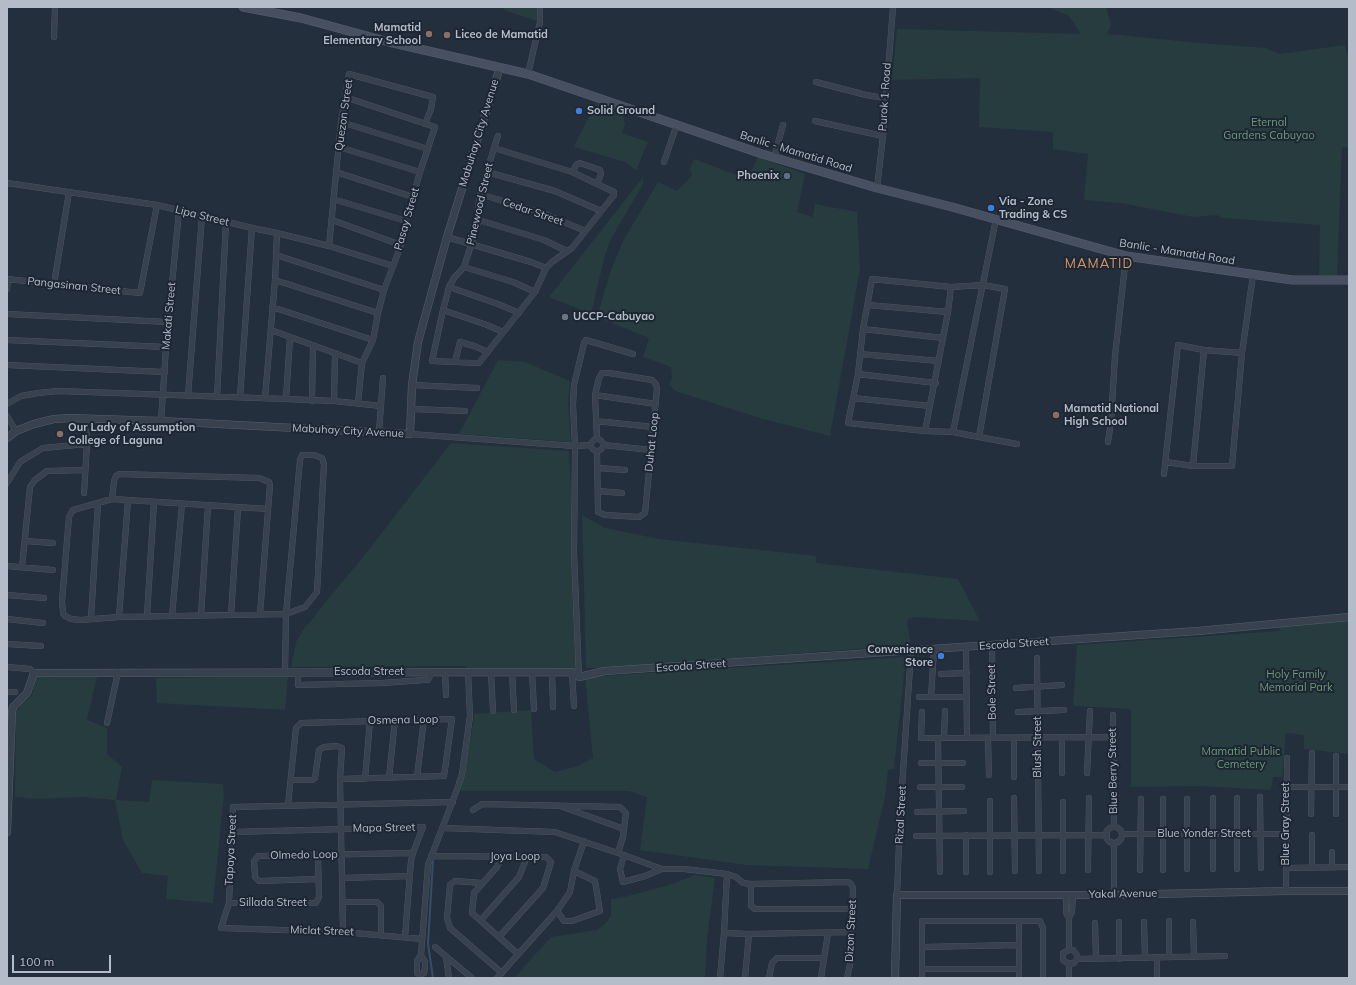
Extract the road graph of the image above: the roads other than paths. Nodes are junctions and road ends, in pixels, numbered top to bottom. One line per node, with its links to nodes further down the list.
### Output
1 (55, 7): 6 (street)
2 (243, 7): 5 (main road, Banlic - Mamatid Road)
3 (540, 7): 8 (street)
4 (893, 7): 11 (street, Purok 1 Road)
5 (276, 10): 7 (main road, Banlic - Mamatid Road)
6 (54, 37)
7 (500, 67): 8 (main road, Banlic - Mamatid Road); 47 (street, Mabuhay City Avenue)
8 (528, 74): 15 (main road, Banlic - Mamatid Road)
9 (816, 82): 11 (street)
10 (345, 98): 13 (street, Quezon Street); 14 (street); 14 (street, Quezon Street)
11 (885, 98): 18 (street, Purok 1 Road)
12 (815, 121): 18 (street)
13 (341, 122): 19 (street, Quezon Street); 21 (street)
14 (425, 124): 21 (street, Pasay Street)
15 (677, 124): 22 (main road, Banlic - Mamatid Road); 23 (street)
16 (783, 125): 22 (street)
17 (498, 136): 20 (street, Pinewood Street)
18 (883, 136): 30 (street, Purok 1 Road)
19 (339, 147): 24 (street, Quezon Street); 25 (street)
20 (494, 148): 26 (street, Pinewood Street); 27 (street)
21 (428, 149): 25 (street, Pasay Street)
22 (774, 158): 30 (main road, Banlic - Mamatid Road)
23 (664, 162)
24 (336, 172): 33 (street); 34 (street, Quezon Street)
25 (420, 172): 33 (street, Pasay Street)
26 (487, 172): 32 (street, Pinewood Street); 37 (street)
27 (572, 172): 29 (street); 29 (street)
28 (7, 183): 31 (street, Lipa Street)
29 (597, 184): 37 (street)
30 (877, 188): 39 (main road, Banlic - Mamatid Road)
31 (69, 192): 35 (street, Lipa Street); 61 (street)
32 (480, 194): 42 (street, Pinewood Street); 45 (street, Cedar Street)
33 (413, 197): 41 (street, Pasay Street)
34 (333, 199): 40 (street, Quezon Street); 41 (street)
35 (156, 206): 36 (street, Lipa Street); 61 (street, Pangasinan Street)
36 (179, 211): 38 (street, Lipa Street); 75 (street, Makati Street)
37 (601, 211): 45 (street)
38 (202, 216): 43 (street, Lipa Street); 103 (street)
39 (996, 219): 53 (main road, Banlic - Mamatid Road); 62 (street)
40 (332, 220): 49 (street); 50 (street, Quezon Street)
41 (406, 220): 49 (street, Pasay Street)
42 (479, 220): 48 (street, Pinewood Street); 51 (street)
43 (226, 222): 44 (street, Lipa Street); 104 (street)
44 (252, 228): 46 (street, Lipa Street); 105 (street)
45 (586, 231): 51 (street)
46 (277, 233): 50 (street, Lipa Street); 52 (street)
47 (447, 237): 48 (street); 99 (street, Mabuhay City Avenue)
48 (472, 244): 55 (street, Pinewood Street); 56 (street)
49 (401, 245): 54 (street, Pasay Street)
50 (329, 246): 54 (street, Lipa Street)
51 (567, 251): 56 (street)
52 (276, 256): 59 (street); 66 (street)
53 (1126, 256): 57 (main road, Banlic - Mamatid Road); 131 (street)
54 (393, 266): 66 (street, Pasay Street)
55 (464, 267): 63 (street, Pinewood Street); 67 (street)
56 (546, 268): 67 (street)
57 (1253, 275): 60 (main road, Banlic - Mamatid Road); 88 (street)
58 (8, 279): 61 (street, Pangasinan Street); 65 (street)
59 (275, 280): 69 (street); 72 (street)
60 (1349, 280)
61 (54, 284)
62 (983, 285): 64 (street); 126 (street); 128 (street)
63 (449, 287): 70 (street, Pinewood Street); 73 (street)
64 (951, 287): 68 (street); 71 (street)
65 (7, 289)
66 (384, 290): 72 (street, Pasay Street)
67 (535, 292): 73 (street)
68 (868, 304): 71 (street); 76 (street)
69 (272, 307): 77 (street); 82 (street)
70 (443, 310): 78 (street); 92 (street, Pinewood Street)
71 (948, 312): 80 (street)
72 (378, 313): 82 (street, Pasay Street)
73 (519, 313): 78 (street)
74 (7, 314): 75 (street)
75 (168, 322): 84 (street, Makati Street)
76 (863, 329): 80 (street); 90 (street)
77 (271, 330): 79 (street); 106 (street)
78 (503, 332): 86 (street)
79 (290, 337): 83 (street); 108 (street)
80 (943, 338): 91 (street)
81 (7, 340): 84 (street)
82 (372, 340): 93 (street, Pasay Street)
83 (313, 345): 87 (street); 109 (street)
84 (166, 347): 95 (street, Makati Street)
85 (1204, 350): 88 (street); 139 (street); 140 (street)
86 (488, 352): 92 (street); 92 (street)
87 (335, 353): 93 (street); 110 (street)
88 (1242, 353): 140 (street)
89 (633, 354): 136 (street)
90 (860, 354): 91 (street); 96 (street)
91 (939, 361): 98 (street)
92 (455, 362)
93 (362, 363): 111 (street, Pasay Street)
94 (7, 365): 95 (street)
95 (165, 372): 102 (street, Makati Street)
96 (858, 374): 98 (street); 107 (street)
97 (383, 378): 114 (street)
98 (936, 383): 115 (street)
99 (412, 385): 100 (street); 116 (street, Mabuhay City Avenue)
100 (477, 388)
101 (595, 395): 113 (street); 113 (street, Duhat Loop); 121 (street, Duhat Loop)
102 (163, 396): 103 (street); 112 (street); 120 (street, Makati Street)
103 (188, 396): 104 (street)
104 (217, 397): 105 (street)
105 (240, 397): 106 (street)
106 (265, 398): 108 (street)
107 (853, 398): 115 (street); 124 (street)
108 (286, 399): 109 (street)
109 (312, 401): 110 (street)
110 (334, 401): 111 (street)
111 (358, 403): 114 (street)
112 (7, 404)
113 (656, 404): 122 (street, Duhat Loop)
114 (381, 406): 125 (street)
115 (930, 406): 124 (street)
116 (411, 409): 117 (street); 127 (street, Mabuhay City Avenue)
117 (465, 412)
118 (7, 416): 123 (street)
119 (86, 419): 120 (street, Mabuhay City Avenue); 123 (street, Mabuhay City Avenue); 132 (street)
120 (161, 421): 125 (street, Mabuhay City Avenue)
121 (596, 421): 122 (street); 130 (street, Duhat Loop)
122 (653, 427): 137 (street, Duhat Loop)
123 (16, 431): 129 (street, Mabuhay City Avenue)
124 (925, 431): 126 (street)
125 (379, 432): 127 (street, Mabuhay City Avenue)
126 (953, 432): 128 (street)
127 (410, 434): 136 (street)
128 (979, 437): 134 (street)
129 (7, 438)
130 (597, 438): 133 (street); 135 (street)
131 (1108, 442)
132 (87, 444): 142 (street); 145 (street)
133 (604, 444): 137 (street); 138 (street)
134 (1016, 444)
135 (591, 445): 136 (street); 138 (street)
136 (575, 446): 197 (street)
137 (650, 450): 146 (street, Duhat Loop)
138 (597, 451): 141 (street, Duhat Loop)
139 (1166, 462): 140 (street); 144 (street)
140 (1193, 466)
141 (598, 468): 143 (street); 146 (street, Duhat Loop)
142 (85, 470): 147 (street); 157 (street)
143 (625, 470)
144 (1164, 474)
145 (7, 484)
146 (598, 491): 148 (street)
147 (84, 493)
148 (622, 493)
149 (112, 498): 150 (street); 152 (street); 156 (street)
150 (128, 500): 151 (street); 170 (street)
151 (154, 502): 153 (street); 168 (street)
152 (98, 503): 173 (street); 173 (street)
153 (182, 504): 154 (street); 169 (street)
154 (208, 506): 155 (street); 166 (street)
155 (238, 508): 156 (street); 167 (street)
156 (268, 510): 164 (street)
157 (25, 541): 158 (street); 160 (street)
158 (53, 543)
159 (7, 566): 160 (street)
160 (22, 567): 161 (street)
161 (53, 570)
162 (7, 595): 163 (street)
163 (44, 598)
164 (260, 614): 165 (street); 167 (street)
165 (286, 614): 165 (street); 184 (street)
166 (201, 615): 167 (street); 169 (street)
167 (231, 615)
168 (147, 616): 169 (street); 170 (street)
169 (172, 616)
170 (118, 617): 173 (street)
171 (1349, 617): 177 (street, Escoda Street)
172 (7, 619): 174 (street)
173 (91, 619)
174 (43, 623)
175 (7, 644): 176 (street)
176 (41, 646)
177 (992, 646): 178 (street, Escoda Street); 226 (street, Bole Street)
178 (966, 648): 179 (street, Escoda Street); 195 (street)
179 (934, 650): 180 (street, Escoda Street); 205 (street)
180 (911, 652): 197 (street, Escoda Street); 334 (street, Rizal Street)
181 (1037, 658): 199 (street, Blush Street)
182 (7, 667): 194 (street)
183 (118, 672): 184 (street, Escoda Street); 194 (street, Escoda Street); 222 (street)
184 (285, 672): 185 (street, Escoda Street)
185 (298, 672): 186 (street, Escoda Street); 186 (street)
186 (432, 672): 187 (street, Escoda Street)
187 (445, 672): 188 (street, Escoda Street); 203 (street)
188 (468, 672): 189 (street, Escoda Street); 262 (street)
189 (491, 672): 190 (street, Escoda Street); 212 (street)
190 (512, 672): 191 (street, Escoda Street); 210 (street)
191 (532, 672): 192 (street, Escoda Street); 209 (street)
192 (552, 672): 193 (street, Escoda Street); 208 (street)
193 (572, 672): 197 (street); 207 (street)
194 (34, 673): 277 (street)
195 (967, 673): 196 (street); 206 (street)
196 (940, 674)
197 (579, 677)
198 (1062, 686): 199 (street)
199 (1037, 687): 200 (street); 214 (street, Blush Street)
200 (1016, 688)
201 (7, 692): 202 (street)
202 (15, 692)
203 (446, 695)
204 (919, 697): 205 (street)
205 (931, 697): 206 (street)
206 (967, 697): 225 (street)
207 (574, 706)
208 (553, 707)
209 (534, 709)
210 (514, 710)
211 (1064, 710): 214 (street)
212 (493, 711)
213 (945, 711): 224 (street)
214 (1038, 711): 217 (street); 228 (street, Blush Street)
215 (1090, 711): 230 (street)
216 (922, 712): 224 (street)
217 (1018, 712)
218 (1113, 715): 223 (street, Blue Berry Street)
219 (424, 719): 220 (street, Osmena Loop); 240 (street); 240 (street, Osmena Loop)
220 (395, 720): 221 (street, Osmena Loop); 243 (street)
221 (370, 721): 242 (street); 245 (street, Osmena Loop)
222 (107, 723)
223 (1113, 737): 230 (street); 273 (street, Blue Berry Street)
224 (941, 738): 225 (street); 235 (street)
225 (967, 738): 226 (street)
226 (990, 738): 227 (street); 239 (street, Bole Street)
227 (1014, 738): 228 (street); 241 (street)
228 (1038, 738): 229 (street); 290 (street, Blush Street)
229 (1062, 738): 230 (street); 238 (street)
230 (1089, 738): 237 (street)
231 (1312, 753): 250 (street)
232 (1336, 756): 251 (street)
233 (1287, 758): 249 (street, Blue Gray Street)
234 (921, 762): 235 (street)
235 (938, 763): 236 (street); 247 (street)
236 (963, 763)
237 (1087, 772)
238 (1062, 773)
239 (989, 775)
240 (416, 777): 243 (street, Osmena Loop)
241 (1014, 777)
242 (365, 778): 243 (street, Osmena Loop); 244 (street, Osmena Loop)
243 (389, 778)
244 (340, 779): 245 (street); 264 (street)
245 (291, 780): 265 (street, Osmena Loop)
246 (920, 787): 247 (street)
247 (939, 787): 248 (street); 268 (street)
248 (962, 787)
249 (1286, 787): 250 (street); 286 (street, Blue Gray Street)
250 (1311, 787): 251 (street); 271 (street)
251 (1336, 787): 252 (street); 272 (street)
252 (1349, 787)
253 (1260, 797): 285 (street)
254 (1014, 798): 289 (street)
255 (1089, 798): 292 (street)
256 (1213, 798): 283 (street)
257 (1237, 798): 284 (street)
258 (1141, 799): 280 (street)
259 (1163, 799): 281 (street)
260 (1187, 799): 282 (street)
261 (990, 801): 288 (street)
262 (453, 802): 264 (street, Tapaya Street); 274 (street)
263 (1063, 802): 291 (street)
264 (341, 804): 265 (street, Tapaya Street); 275 (street)
265 (288, 805): 278 (street, Tapaya Street)
266 (558, 805): 267 (street); 276 (street); 276 (street)
267 (473, 810)
268 (939, 811): 269 (street); 270 (street); 296 (street)
269 (964, 811)
270 (917, 812)
271 (1311, 814)
272 (1336, 814)
273 (1114, 827): 279 (street); 293 (street)
274 (442, 828): 297 (street); 304 (street)
275 (341, 829): 278 (street, Mapa Street); 300 (street, Mapa Street); 301 (street)
276 (624, 830): 302 (street)
277 (7, 832)
278 (232, 832): 338 (street, Tapaya Street)
279 (1122, 834): 280 (street, Blue Yonder Street); 298 (street)
280 (1140, 834): 281 (street, Blue Yonder Street); 317 (street)
281 (1163, 834): 282 (street, Blue Yonder Street); 318 (street)
282 (1187, 834): 283 (street, Blue Yonder Street); 313 (street)
283 (1213, 834): 284 (street, Blue Yonder Street); 314 (street)
284 (1237, 834): 285 (street, Blue Yonder Street); 315 (street)
285 (1261, 834): 286 (street, Blue Yonder Street); 309 (street)
286 (1286, 834): 310 (street, Blue Gray Street)
287 (966, 835): 288 (street); 296 (street); 324 (street)
288 (990, 835): 289 (street); 325 (street)
289 (1014, 835): 290 (street); 320 (street)
290 (1038, 835): 291 (street); 321 (street, Blush Street)
291 (1063, 835): 292 (street); 322 (street)
292 (1088, 835): 293 (street); 316 (street)
293 (1107, 835): 298 (street)
294 (1312, 835): 311 (street)
295 (916, 836): 296 (street)
296 (940, 836): 323 (street)
297 (584, 841): 302 (street); 319 (street)
298 (1114, 843): 336 (street)
299 (1332, 852): 307 (street)
300 (413, 853): 301 (street, Olmedo Loop); 327 (street, Mapa Street)
301 (342, 854): 303 (street, Olmedo Loop); 328 (street)
302 (621, 854): 312 (street); 312 (street)
303 (318, 855): 329 (street, Sillada Street); 329 (street, Olmedo Loop)
304 (431, 856): 305 (street, Joya Loop); 357 (street)
305 (502, 857): 306 (street, Joya Loop); 330 (street)
306 (527, 857): 341 (street); 356 (street, Joya Loop)
307 (1332, 867): 308 (street); 311 (street)
308 (1349, 867)
309 (1261, 868)
310 (1286, 868): 311 (street); 332 (street, Blue Gray Street)
311 (1312, 868)
312 (662, 869): 326 (street)
313 (1187, 869)
314 (1213, 869)
315 (1237, 869)
316 (1088, 870)
317 (1140, 870)
318 (1163, 870)
319 (574, 871): 340 (street); 340 (street)
320 (1015, 871)
321 (1038, 871)
322 (1063, 871)
323 (940, 872)
324 (966, 872)
325 (990, 872)
326 (727, 874): 331 (street); 351 (street)
327 (410, 876): 328 (street); 355 (street, Mapa Street)
328 (342, 878): 337 (street)
329 (318, 879): 338 (street, Sillada Street)
330 (482, 883): 341 (street); 376 (street)
331 (751, 884): 339 (street); 339 (street, Dizon Street)
332 (1286, 891): 333 (street, Yakal Avenue); 336 (street, Yakal Avenue)
333 (1349, 891)
334 (897, 895): 335 (street, Yakal Avenue); 386 (street, Rizal Street)
335 (1069, 895): 336 (street, Yakal Avenue); 361 (street)
336 (1114, 895)
337 (343, 902): 349 (street); 354 (street)
338 (229, 903): 348 (street, Tapaya Street)
339 (852, 909): 350 (street, Dizon Street)
340 (556, 911): 362 (street)
341 (481, 920): 356 (street)
342 (1019, 921): 358 (street); 360 (street); 389 (street)
343 (1169, 921): 366 (street)
344 (1119, 922): 372 (street)
345 (1144, 922): 369 (street)
346 (1194, 922): 367 (street)
347 (1095, 923): 371 (street)
348 (221, 928): 349 (street, Miclat Street)
349 (344, 932): 354 (street, Miclat Street)
350 (851, 932): 352 (street); 385 (street, Dizon Street)
351 (724, 933): 353 (street); 381 (street)
352 (828, 933): 353 (street); 368 (street)
353 (749, 934): 382 (street)
354 (381, 935): 355 (street, Miclat Street)
355 (405, 937): 357 (street, Miclat Street)
356 (499, 937): 362 (street)
357 (422, 939): 377 (street)
358 (1019, 945): 360 (street); 375 (street)
359 (435, 947): 364 (street)
360 (922, 947): 374 (street)
361 (1069, 950): 370 (street); 373 (street)
362 (518, 954): 376 (street)
363 (1225, 956): 367 (street)
364 (446, 957): 378 (street); 379 (street)
365 (1157, 957): 366 (street); 369 (street); 391 (street)
366 (1169, 957): 367 (street)
367 (1194, 957)
368 (824, 958): 383 (street); 384 (street)
369 (1145, 958): 372 (street)
370 (1077, 959): 371 (street); 373 (street)
371 (1096, 959): 372 (street)
372 (1119, 959)
373 (1069, 964): 390 (street)
374 (922, 969): 375 (street); 387 (street)
375 (1019, 969): 388 (street)
376 (502, 973): 380 (street)
377 (420, 977)
378 (449, 978)
379 (472, 978)
380 (498, 978)
381 (720, 978)
382 (745, 978)
383 (769, 978)
384 (821, 978)
385 (847, 978)
386 (895, 978)
387 (922, 978)
388 (1019, 978)
389 (1043, 978)
390 (1069, 978)
391 (1157, 978)

